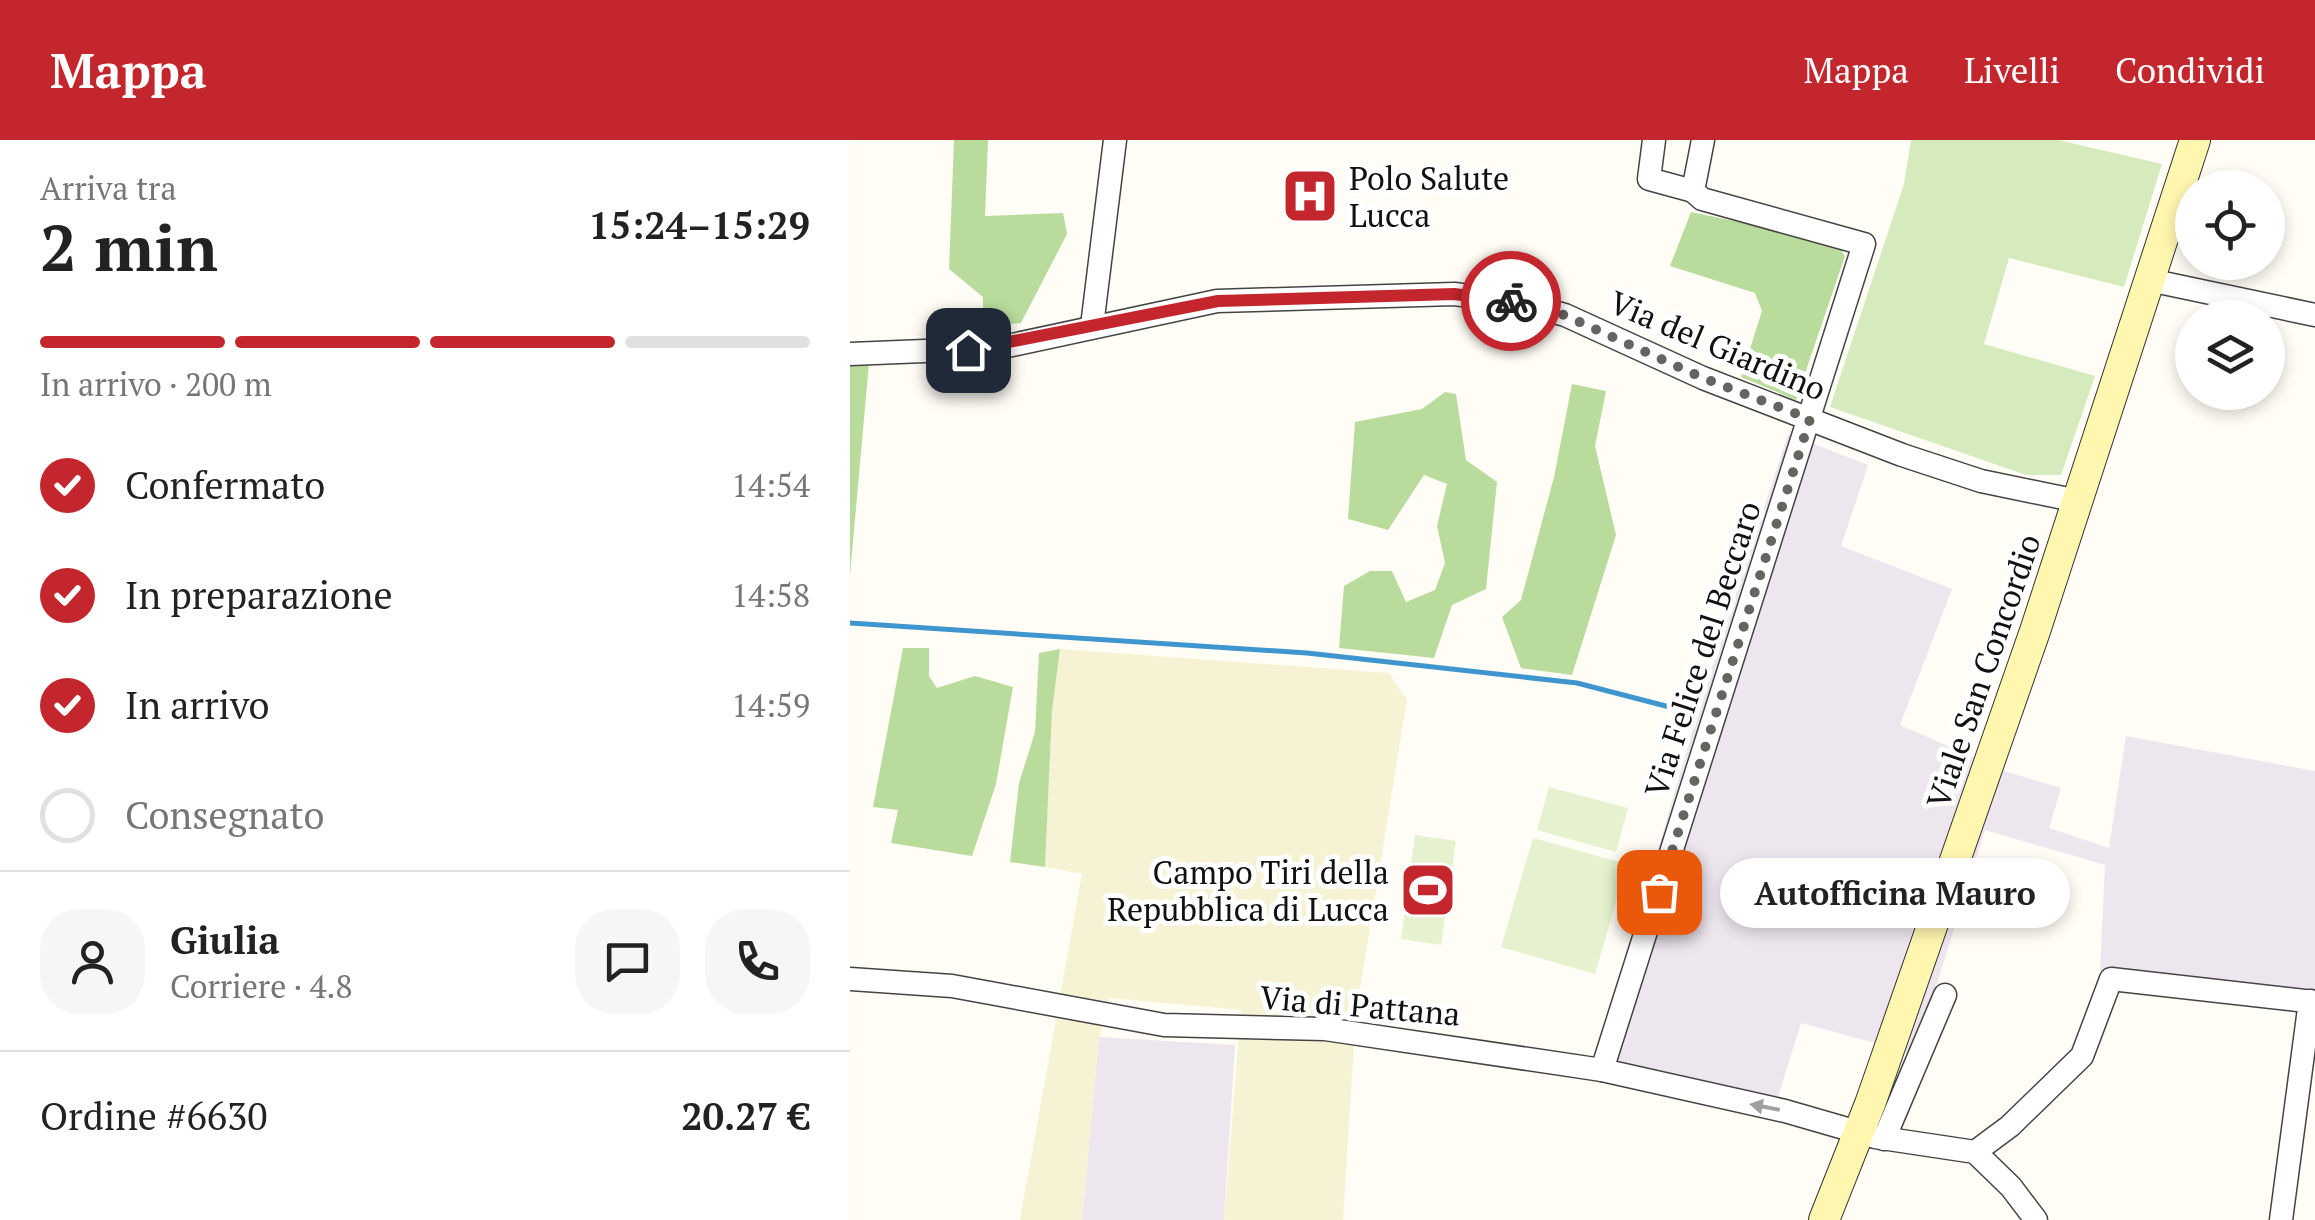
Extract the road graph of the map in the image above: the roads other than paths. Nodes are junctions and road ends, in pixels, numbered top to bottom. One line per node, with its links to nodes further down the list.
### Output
1 (1115, 140): 8 (street)
2 (1654, 140): 5 (street)
3 (1703, 140): 5 (street)
4 (2195, 140): 6 (main road, Viale San Concordio)
5 (1693, 191): 10 (street, Via Felice del Beccaro)
6 (2149, 280): 7 (street); 11 (main road, Viale San Concordio)
7 (2315, 315)
8 (1092, 326): 9 (street, Via del Giardino); 10 (street, Via del Giardino)
9 (850, 354)
10 (1810, 419): 11 (street, Via del Giardino); 15 (street, Via Felice del Beccaro)
11 (2078, 502): 16 (main road, Viale San Concordio)
12 (850, 979): 15 (street, Via di Pattana)
13 (1945, 996): 16 (street)
14 (2312, 1002): 17 (street); 20 (street)
15 (1602, 1070): 16 (street, Via di Pattana, one-way to 15)
16 (1871, 1135): 17 (street, Via di Pattana); 18 (main road, Viale San Concordio)
17 (1975, 1152): 19 (street)
18 (1824, 1220)
19 (2036, 1220)
20 (2281, 1220)

